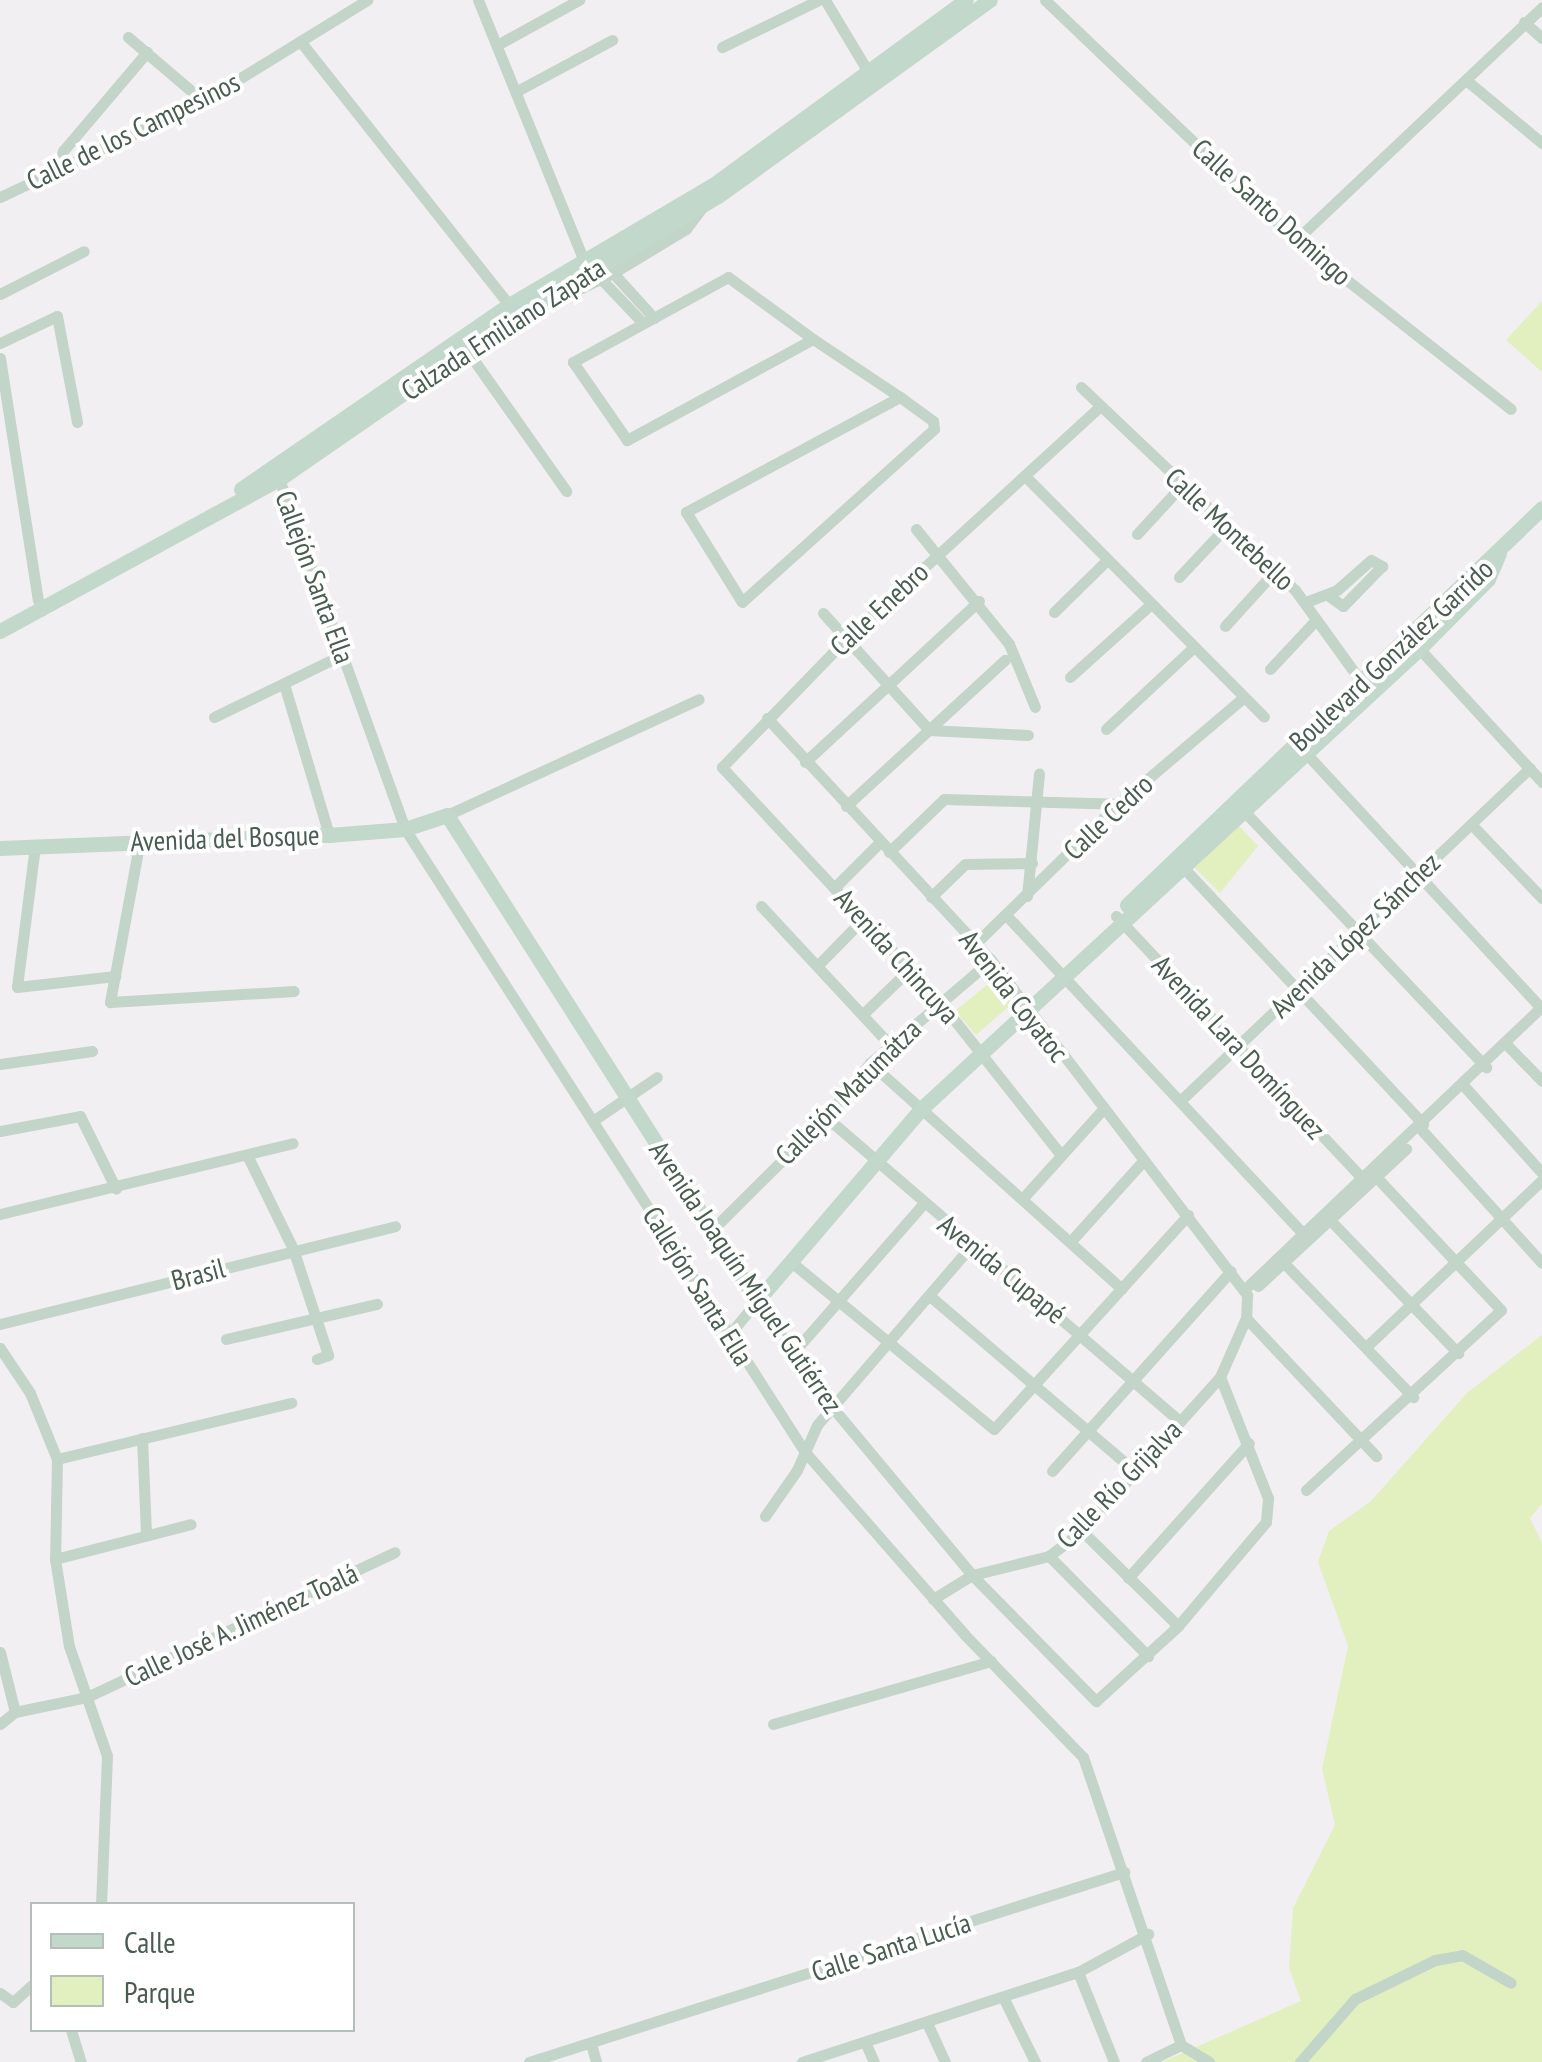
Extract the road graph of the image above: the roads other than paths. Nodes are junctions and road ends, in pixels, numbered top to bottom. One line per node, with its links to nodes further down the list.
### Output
1 (367, 0): 13 (street, Calle de los Campesinos)
2 (478, 0): 14 (street)
3 (579, 0): 14 (street)
4 (822, 0): 15 (street); 17 (street)
5 (966, 0): 17 (main road, Calzada Emiliano Zapata)
6 (990, 0): 17 (main road, Calzada Emiliano Zapata)
7 (1044, 0): 25 (street, Calle Santo Domingo)
8 (1542, 7): 9 (street)
9 (1524, 22): 11 (street); 18 (street)
10 (128, 37): 16 (street)
11 (1542, 38)
12 (612, 40): 19 (street)
13 (300, 41): 20 (street, Calle de los Campesinos); 30 (street)
14 (497, 44): 19 (street)
15 (722, 47)
16 (147, 52): 20 (street); 22 (street)
17 (871, 76): 24 (main road, Calzada Emiliano Zapata); 27 (main road, Calzada Emiliano Zapata)
18 (1466, 80): 21 (street); 25 (street)
19 (517, 91): 27 (street)
20 (203, 101): 22 (street, Calle de los Campesinos)
21 (1542, 143)
22 (59, 164): 23 (street, Calle de los Campesinos)
23 (0, 197)
24 (706, 204): 28 (street); 30 (main road, Calzada Emiliano Zapata)
25 (1296, 240): 39 (street, Calle Santo Domingo)
26 (84, 250): 29 (street)
27 (584, 259): 30 (main road, Calzada Emiliano Zapata)
28 (607, 277): 30 (street); 31 (street)
29 (0, 294)
30 (508, 313): 34 (main road, Calzada Emiliano Zapata); 45 (main road, Calzada Emiliano Zapata)
31 (649, 321): 32 (street); 32 (street)
32 (813, 338): 37 (street)
33 (0, 343): 40 (street)
34 (466, 350): 42 (main road, Calzada Emiliano Zapata); 44 (street)
35 (0, 358): 55 (street)
36 (1081, 388): 38 (street, Calle Montebello)
37 (900, 397): 37 (street)
38 (1100, 406): 41 (street, Calle Enebro); 43 (street, Calle Montebello)
39 (1511, 409)
40 (77, 422)
41 (1025, 476): 50 (street, Calle Enebro); 51 (street)
42 (279, 479): 45 (main road, Calzada Emiliano Zapata); 69 (street, Callejón Santa Ella)
43 (1182, 484): 47 (street, Calle Montebello); 49 (street)
44 (566, 491)
45 (240, 496): 55 (main road, Calzada Emiliano Zapata); 61 (main road, Calzada Emiliano Zapata)
46 (1542, 508): 67 (main road, Boulevard González Garrido)
47 (1228, 525): 53 (street, Calle Montebello); 54 (street)
48 (916, 529): 50 (street)
49 (1137, 534)
50 (940, 554): 56 (street); 66 (street, Calle Enebro)
51 (1106, 561): 58 (street); 60 (street)
52 (1366, 563): 57 (street)
53 (1275, 571): 57 (street, Calle Montebello); 64 (street)
54 (1178, 577)
55 (38, 600): 61 (main road, Calzada Emiliano Zapata)
56 (978, 602): 75 (street); 78 (street)
57 (1306, 602): 63 (street, Calle Montebello)
58 (1150, 604): 68 (street); 72 (street)
59 (823, 612): 66 (street)
60 (1054, 612)
61 (18, 616): 62 (main road, Calzada Emiliano Zapata); 65 (main road, Calzada Emiliano Zapata)
62 (0, 620)
63 (1313, 623): 71 (street); 73 (street, Calle Montebello)
64 (1225, 626)
65 (0, 631)
66 (846, 640): 75 (street); 81 (street, Calle Enebro)
67 (1414, 643): 73 (main road, Boulevard González Garrido); 85 (main road, Boulevard González Garrido); 88 (street)
68 (1193, 648): 76 (street); 82 (street)
69 (344, 654): 74 (street); 97 (street, Callejón Santa Ella)
70 (1006, 660): 83 (street)
71 (1270, 669)
72 (1070, 677)
73 (1362, 683): 85 (main road, Boulevard González Garrido)
74 (284, 684): 79 (street); 98 (street)
75 (887, 685): 83 (street); 86 (street)
76 (1244, 697): 80 (street); 92 (street, Calle Cedro)
77 (699, 698): 95 (street)
78 (1035, 707)
79 (214, 717)
80 (1264, 717)
81 (767, 718): 86 (street, Avenida Coyatoc); 87 (street, Calle Enebro)
82 (1106, 729)
83 (929, 730): 84 (street); 93 (street)
84 (1028, 735)
85 (1301, 749): 94 (main road, Boulevard González Garrido); 105 (street)
86 (805, 762): 93 (street, Avenida Coyatoc)
87 (722, 766): 106 (street, Avenida Chincuya)
88 (1530, 768): 90 (street); 96 (street, Avenida López Sánchez)
89 (1039, 774): 91 (street)
90 (1542, 782)
91 (1038, 800): 92 (street); 101 (street); 103 (street)
92 (1118, 804): 107 (street, Calle Cedro)
93 (846, 806): 101 (street, Avenida Coyatoc)
94 (1240, 807): 104 (main road, Boulevard González Garrido); 114 (street)
95 (447, 815): 97 (main road, Avenida del Bosque); 139 (main road, Avenida Joaquín Miguel Gutiérrez)
96 (1470, 824): 105 (street, Avenida López Sánchez); 109 (street)
97 (404, 829): 98 (main road, Avenida del Bosque); 143 (street, Callejón Santa Ella)
98 (328, 835): 99 (main road, Avenida del Bosque)
99 (140, 840): 100 (main road, Avenida del Bosque); 119 (street)
100 (35, 846): 102 (main road, Avenida del Bosque); 119 (street)
101 (884, 847): 106 (street); 108 (street, Avenida Coyatoc)
102 (0, 848)
103 (1032, 864): 107 (street); 108 (street)
104 (1179, 864): 113 (main road, Boulevard González Garrido); 121 (street)
105 (1417, 877): 114 (street, Avenida López Sánchez); 124 (street)
106 (835, 886): 112 (street, Avenida Chincuya)
107 (1027, 896): 111 (street, Calle Cedro)
108 (931, 897): 115 (street, Avenida Coyatoc)
109 (1542, 898)
110 (762, 906): 117 (street)
111 (1006, 915): 115 (street, Calle Cedro); 120 (street)
112 (864, 918): 117 (street); 118 (street, Avenida Chincuya)
113 (1119, 920): 120 (main road, Boulevard González Garrido); 129 (street, Avenida Lara Domínguez)
114 (1360, 930): 121 (street, Avenida López Sánchez); 134 (street)
115 (976, 943): 116 (street, Avenida Coyatoc)
116 (992, 960): 123 (street, Callejón Matumátza); 125 (street, Avenida Coyatoc)
117 (818, 965): 126 (street)
118 (911, 968): 123 (street, Avenida Chincuya); 126 (street)
119 (115, 976): 122 (street)
120 (1061, 980): 125 (main road, Boulevard González Garrido); 138 (street)
121 (1300, 988): 129 (street, Avenida López Sánchez); 144 (street)
122 (294, 991)
123 (942, 1002): 127 (street, Callejón Matumátza); 131 (street, Avenida Chincuya)
124 (1541, 1007): 128 (street)
125 (1026, 1010): 131 (main road, Boulevard González Garrido); 141 (street, Avenida Coyatoc)
126 (863, 1014): 127 (street)
127 (890, 1045): 132 (street, Callejón Matumátza)
128 (1507, 1045): 134 (street); 136 (street)
129 (1239, 1046): 138 (street, Avenida López Sánchez); 153 (street, Avenida Lara Domínguez)
130 (92, 1050): 133 (street)
131 (981, 1053): 140 (main road, Boulevard González Garrido); 148 (street, Avenida Chincuya)
132 (870, 1063): 140 (street); 142 (street, Callejón Matumátza)
133 (0, 1064)
134 (1486, 1066): 137 (street)
135 (657, 1077): 139 (street)
136 (1542, 1081)
137 (1464, 1086): 144 (street); 151 (street)
138 (1180, 1101): 163 (street)
139 (627, 1102): 143 (street); 162 (main road, Avenida Joaquín Miguel Gutiérrez)
140 (920, 1108): 150 (main road, Boulevard González Garrido); 155 (street)
141 (1102, 1109): 148 (street); 149 (street, Avenida Coyatoc)
142 (826, 1118): 150 (street, Avenida Cupapé); 162 (street, Callejón Matumátza)
143 (594, 1120): 183 (street, Callejón Santa Ella)
144 (1418, 1127): 152 (street); 153 (street); 159 (street)
145 (0, 1132): 154 (street)
146 (293, 1142): 147 (street)
147 (247, 1155): 154 (street); 166 (street)
148 (1061, 1155): 155 (street)
149 (1144, 1160): 158 (street, Avenida Coyatoc); 164 (street)
150 (873, 1162): 156 (street, Avenida Cupapé); 167 (main road, Boulevard González Garrido)
151 (1542, 1176): 159 (street)
152 (1376, 1177): 160 (street); 168 (street)
153 (1362, 1178): 163 (street)
154 (116, 1189): 157 (street)
155 (1022, 1198): 164 (street)
156 (923, 1204): 165 (street, Avenida Cupapé); 176 (street)
157 (0, 1214)
158 (1188, 1215): 171 (street, Avenida Coyatoc); 172 (street)
159 (1502, 1219): 168 (street); 169 (street)
160 (1330, 1220): 170 (street); 178 (street)
161 (395, 1226): 166 (street, Brasil)
162 (710, 1232): 175 (main road, Avenida Joaquín Miguel Gutiérrez)
163 (1302, 1232): 173 (street)
164 (1071, 1241): 172 (street)
165 (972, 1245): 174 (street); 182 (street, Avenida Cupapé)
166 (293, 1249): 180 (street); 181 (street, Brasil)
167 (790, 1261): 175 (main road, Boulevard González Garrido); 176 (street)
168 (1456, 1263): 178 (street); 189 (street)
169 (1542, 1263)
170 (1284, 1264): 173 (street); 186 (street)
171 (1231, 1271): 173 (street, Avenida Coyatoc); 192 (street)
172 (1122, 1289): 182 (street)
173 (1246, 1293): 179 (street, Calle Río Grijalva)
174 (931, 1297): 185 (street); 193 (street)
175 (757, 1301): 183 (street, Boulevard González Garrido); 188 (street, Avenida Joaquín Miguel Gutiérrez)
176 (837, 1303): 185 (street); 188 (street)
177 (377, 1304): 180 (street)
178 (1412, 1304): 186 (street); 189 (street)
179 (1246, 1318): 191 (street, Calle Río Grijalva); 200 (street)
180 (317, 1319): 184 (street); 190 (street)
181 (0, 1324)
182 (1082, 1334): 192 (street, Avenida Cupapé); 193 (street)
183 (728, 1335): 202 (street, Callejón Santa Ella)
184 (226, 1339)
185 (888, 1346): 193 (street); 196 (street)
186 (1366, 1346): 194 (street)
187 (0, 1348): 204 (street)
188 (793, 1353): 196 (street, Avenida Joaquín Miguel Gutiérrez)
189 (1458, 1353): 194 (street)
190 (317, 1358)
191 (1220, 1376): 197 (street, Calle Río Grijalva); 201 (street)
192 (1132, 1379): 197 (street, Avenida Cupapé); 198 (street)
193 (1039, 1386): 198 (street)
194 (1413, 1397): 200 (street)
195 (291, 1403): 199 (street)
196 (833, 1408): 202 (street); 215 (street, Avenida Joaquín Miguel Gutiérrez)
197 (1180, 1421): 206 (street, Calle Río Grijalva)
198 (1088, 1427): 205 (street); 206 (street)
199 (142, 1438): 204 (street); 211 (street)
200 (1363, 1442): 203 (street); 207 (street)
201 (1249, 1444): 216 (street); 218 (street)
202 (805, 1452): 208 (street); 217 (street, Callejón Santa Ella)
203 (1376, 1456)
204 (57, 1459): 214 (street)
205 (1052, 1470)
206 (1135, 1470): 210 (street, Calle Río Grijalva)
207 (1306, 1490)
208 (766, 1516)
209 (191, 1524): 211 (street)
210 (1082, 1531): 213 (street, Calle Río Grijalva); 216 (street)
211 (146, 1534): 214 (street)
212 (395, 1552): 222 (street, Calle José A. Jiménez Toalá)
213 (1049, 1556): 215 (street, Calle Río Grijalva); 220 (street)
214 (55, 1559): 222 (street)
215 (972, 1575): 217 (street, Calle Río Grijalva); 220 (street, Avenida Joaquín Miguel Gutiérrez)
216 (1128, 1578): 218 (street)
217 (933, 1600): 221 (street, Callejón Santa Ella)
218 (1178, 1626): 220 (street)
219 (0, 1652): 223 (street)
220 (1148, 1656)
221 (991, 1661): 225 (street); 226 (street, Callejón Santa Ella)
222 (87, 1697): 223 (street, Calle José A. Jiménez Toalá); 227 (street)
223 (15, 1712): 224 (street)
224 (0, 1724)
225 (772, 1724)
226 (1124, 1872): 228 (street, Callejón Santa Ella); 237 (street, Calle Santa Lucía)
227 (102, 1902)
228 (1148, 1934): 229 (street); 238 (street, Callejón Santa Ella)
229 (1078, 1972): 233 (street); 246 (street)
230 (1511, 1983): 249 (street)
231 (30, 1987): 232 (street)
232 (0, 1992)
233 (1004, 1999): 234 (street); 245 (street)
234 (927, 2022): 236 (street); 244 (street)
235 (72, 2032): 241 (street)
236 (865, 2042): 240 (street); 243 (street)
237 (591, 2044): 239 (street, Calle Santa Lucía); 242 (street)
238 (1181, 2044): 247 (street); 248 (street)
239 (536, 2061)
240 (808, 2061)
241 (81, 2062)
242 (596, 2062)
243 (874, 2062)
244 (944, 2062)
245 (1035, 2062)
246 (1114, 2062)
247 (1146, 2062)
248 (1208, 2062)
249 (1300, 2062)

